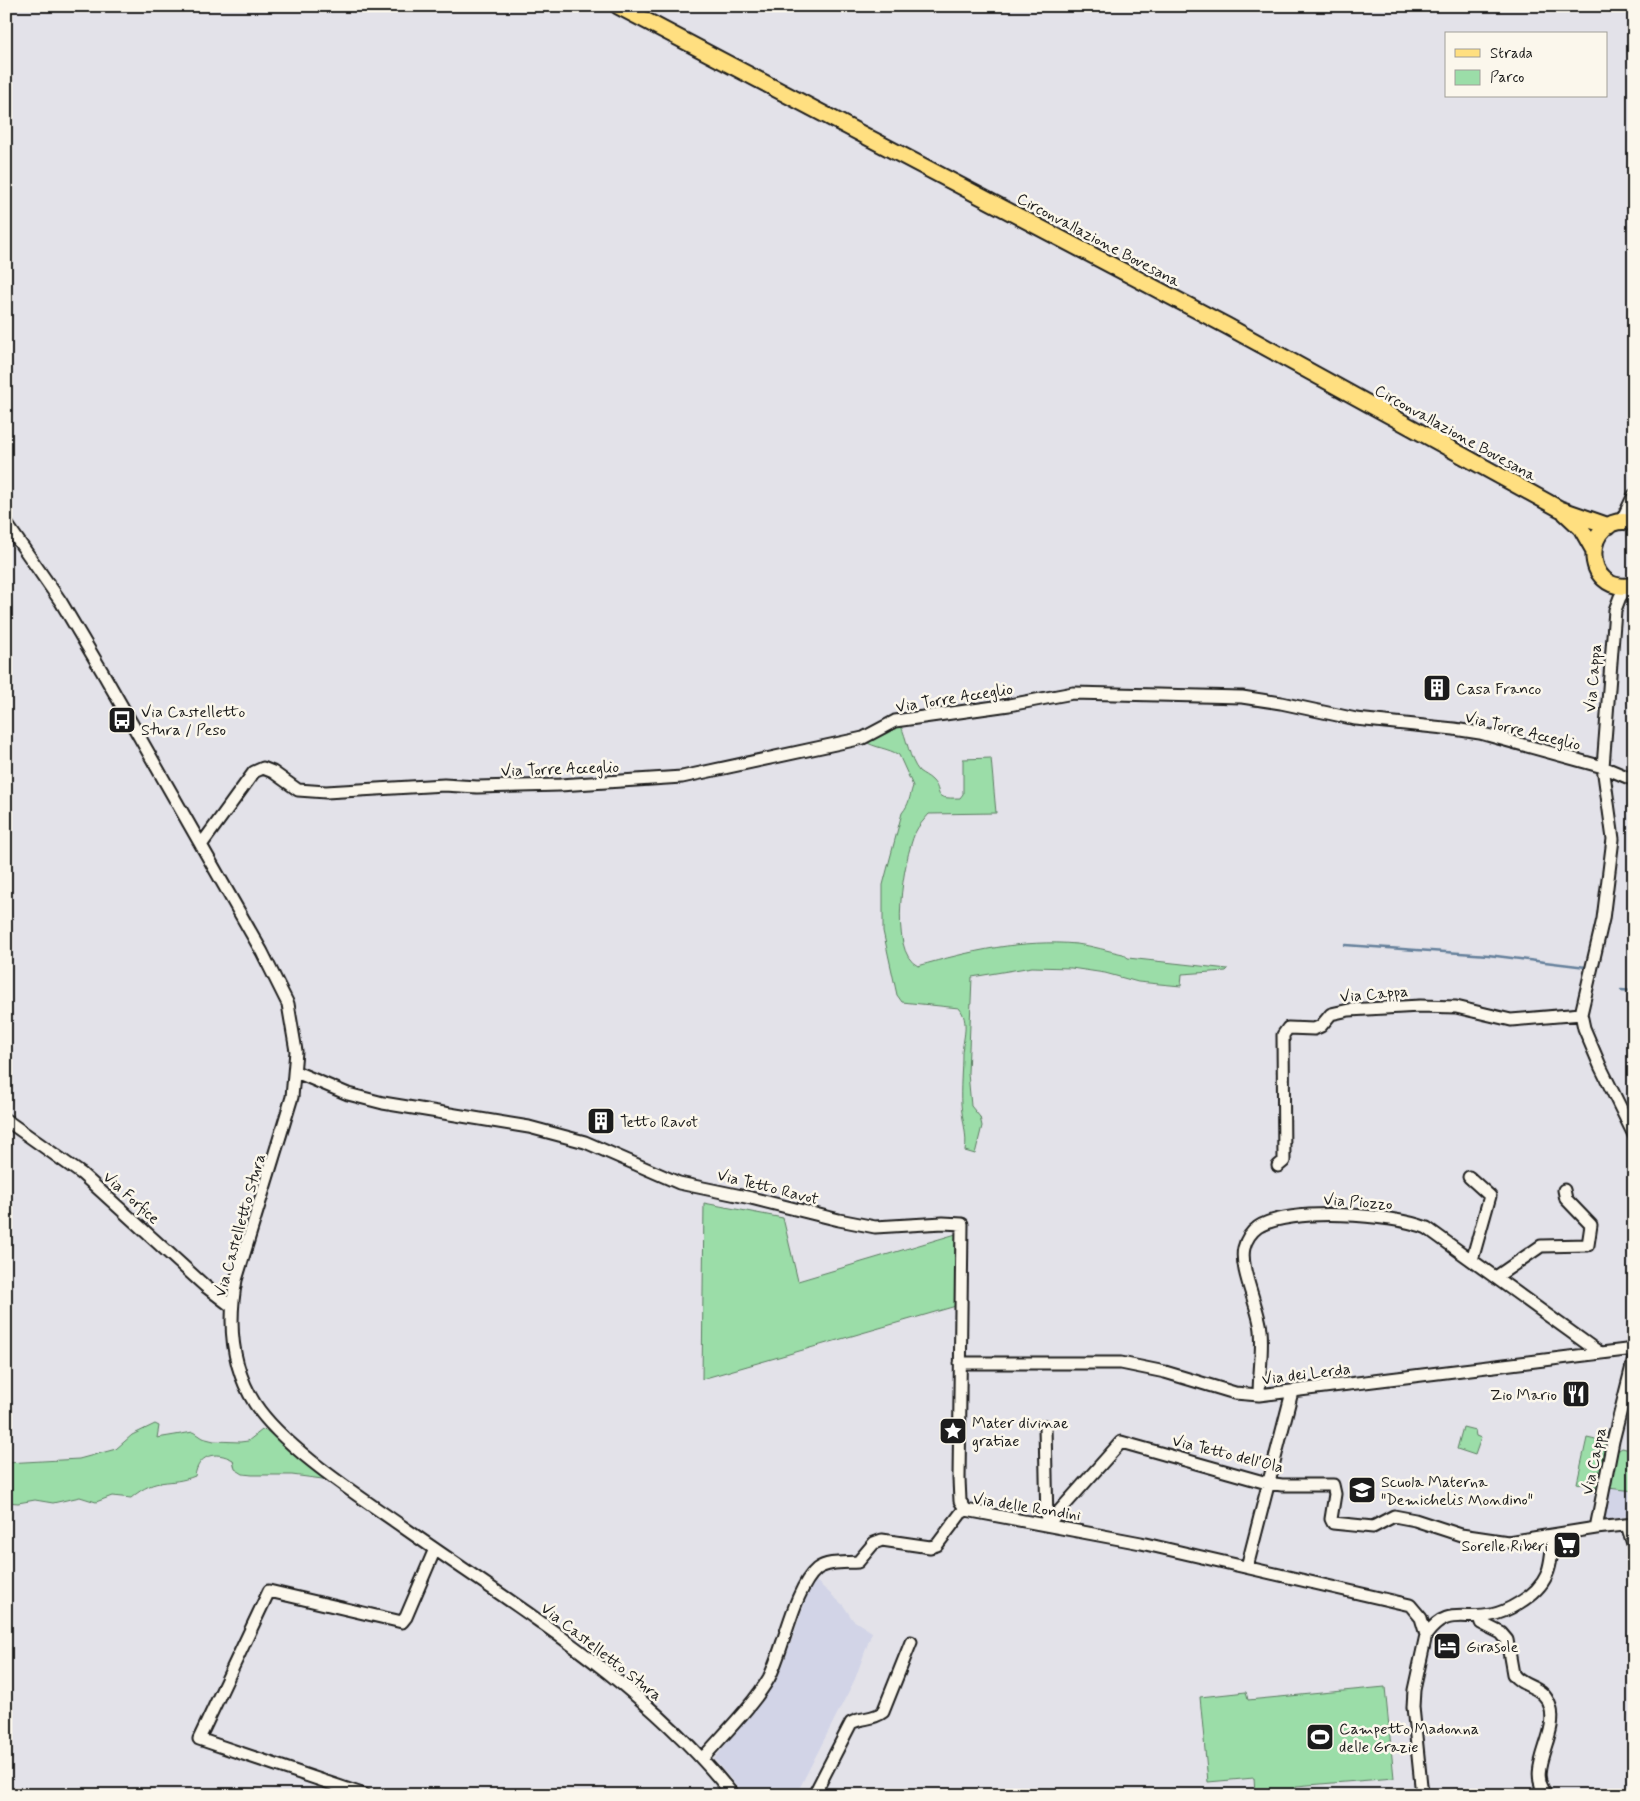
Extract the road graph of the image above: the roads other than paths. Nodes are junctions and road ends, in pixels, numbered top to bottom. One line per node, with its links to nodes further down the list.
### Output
1 (618, 6): 3 (main road, Circonvallazione Bovesana)
2 (1634, 495): 5 (street)
3 (1560, 509): 5 (main road, Circonvallazione Bovesana); 6 (main road, Circonvallazione Bovesana)
4 (6, 523): 12 (street, Via Castelletto Stura)
5 (1621, 524): 6 (main road)
6 (1593, 549): 7 (main road, Circonvallazione Bovesana)
7 (1609, 583): 8 (main road); 9 (street)
8 (1631, 586): 9 (street)
9 (1615, 610): 10 (street, Via Cappa)
10 (1603, 767): 11 (street, Via Torre Acceglio); 12 (street, Via Torre Acceglio); 13 (street, Via Cappa)
11 (1634, 780)
12 (201, 845): 14 (street, Via Castelletto Stura)
13 (1581, 1014): 16 (street, Via Cappa); 17 (street, Via Cappa)
14 (296, 1072): 22 (street, Via Castelletto Stura); 28 (street, Via Tetto Ravot)
15 (6, 1120): 22 (street, Via Forfice)
16 (1634, 1135)
17 (1278, 1166)
18 (1469, 1177): 20 (street)
19 (1564, 1190): 21 (street)
20 (1472, 1260): 21 (street, Via Piozzo); 30 (street, Via Piozzo)
21 (1496, 1277): 23 (street, Via Piozzo)
22 (231, 1306): 39 (street, Via Castelletto Stura)
23 (1574, 1334): 25 (street, Via Piozzo); 26 (street)
24 (1634, 1349): 25 (street)
25 (1600, 1353): 26 (street, Via dei Lerda)
26 (1568, 1356): 29 (street, Via dei Lerda)
27 (1634, 1358): 36 (street, Via Cappa)
28 (960, 1363): 30 (street, Via dei Lerda); 33 (street, Via Tetto Ravot)
29 (1292, 1392): 30 (street, Via dei Lerda); 32 (street)
30 (1259, 1396)
31 (1045, 1426): 35 (street)
32 (1267, 1483): 35 (street, Via Tetto dell'Ola); 37 (street, Via Tetto dell'Ola); 40 (street)
33 (966, 1510): 35 (street, Via delle Rondini); 44 (street, Via delle Rondini)
34 (1630, 1524): 36 (street); 38 (street)
35 (1047, 1525): 40 (street, Via delle Rondini)
36 (1596, 1528): 37 (street)
37 (1553, 1536): 41 (street)
38 (1634, 1546)
39 (435, 1549): 44 (street, Via Castelletto Stura); 45 (street)
40 (1247, 1567): 42 (street, Via delle Rondini)
41 (1479, 1617): 42 (street); 49 (street)
42 (1426, 1635): 48 (street)
43 (911, 1642): 47 (street)
44 (703, 1758): 46 (street, Via Castelletto Stura)
45 (366, 1795)
46 (733, 1795)
47 (814, 1795)
48 (1422, 1795)
49 (1547, 1795)

